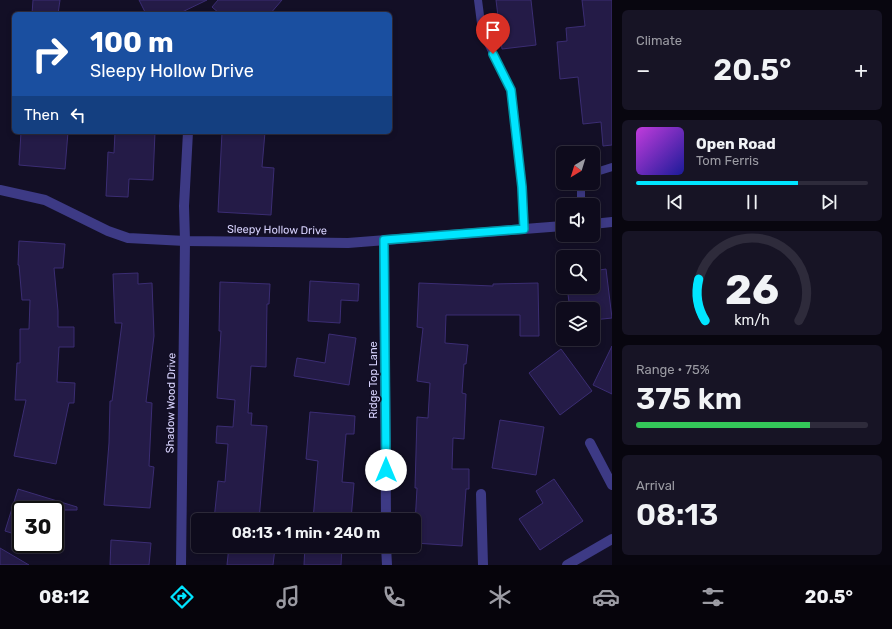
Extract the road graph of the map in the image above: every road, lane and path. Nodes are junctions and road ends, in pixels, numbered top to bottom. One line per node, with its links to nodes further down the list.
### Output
1 (478, 0): 9 (lane)
2 (188, 134): 11 (street, Shadow Wood Drive)
3 (612, 167): 4 (lane)
4 (600, 171)
5 (0, 190): 11 (street, Sleepy Hollow Drive)
6 (612, 222): 7 (street)
7 (600, 223)
8 (556, 227): 9 (street, Sleepy Hollow Drive)
9 (524, 229): 10 (street, Sleepy Hollow Drive)
10 (384, 240): 11 (street, Sleepy Hollow Drive); 15 (street, Ridge Top Lane)
11 (185, 241): 18 (street, Shadow Wood Drive)
12 (590, 443): 13 (street)
13 (612, 485)
14 (480, 494): 20 (street)
15 (386, 513)
16 (612, 539): 21 (street)
17 (386, 553): 19 (street)
18 (181, 565)
19 (387, 565)
20 (483, 565)
21 (567, 565)

